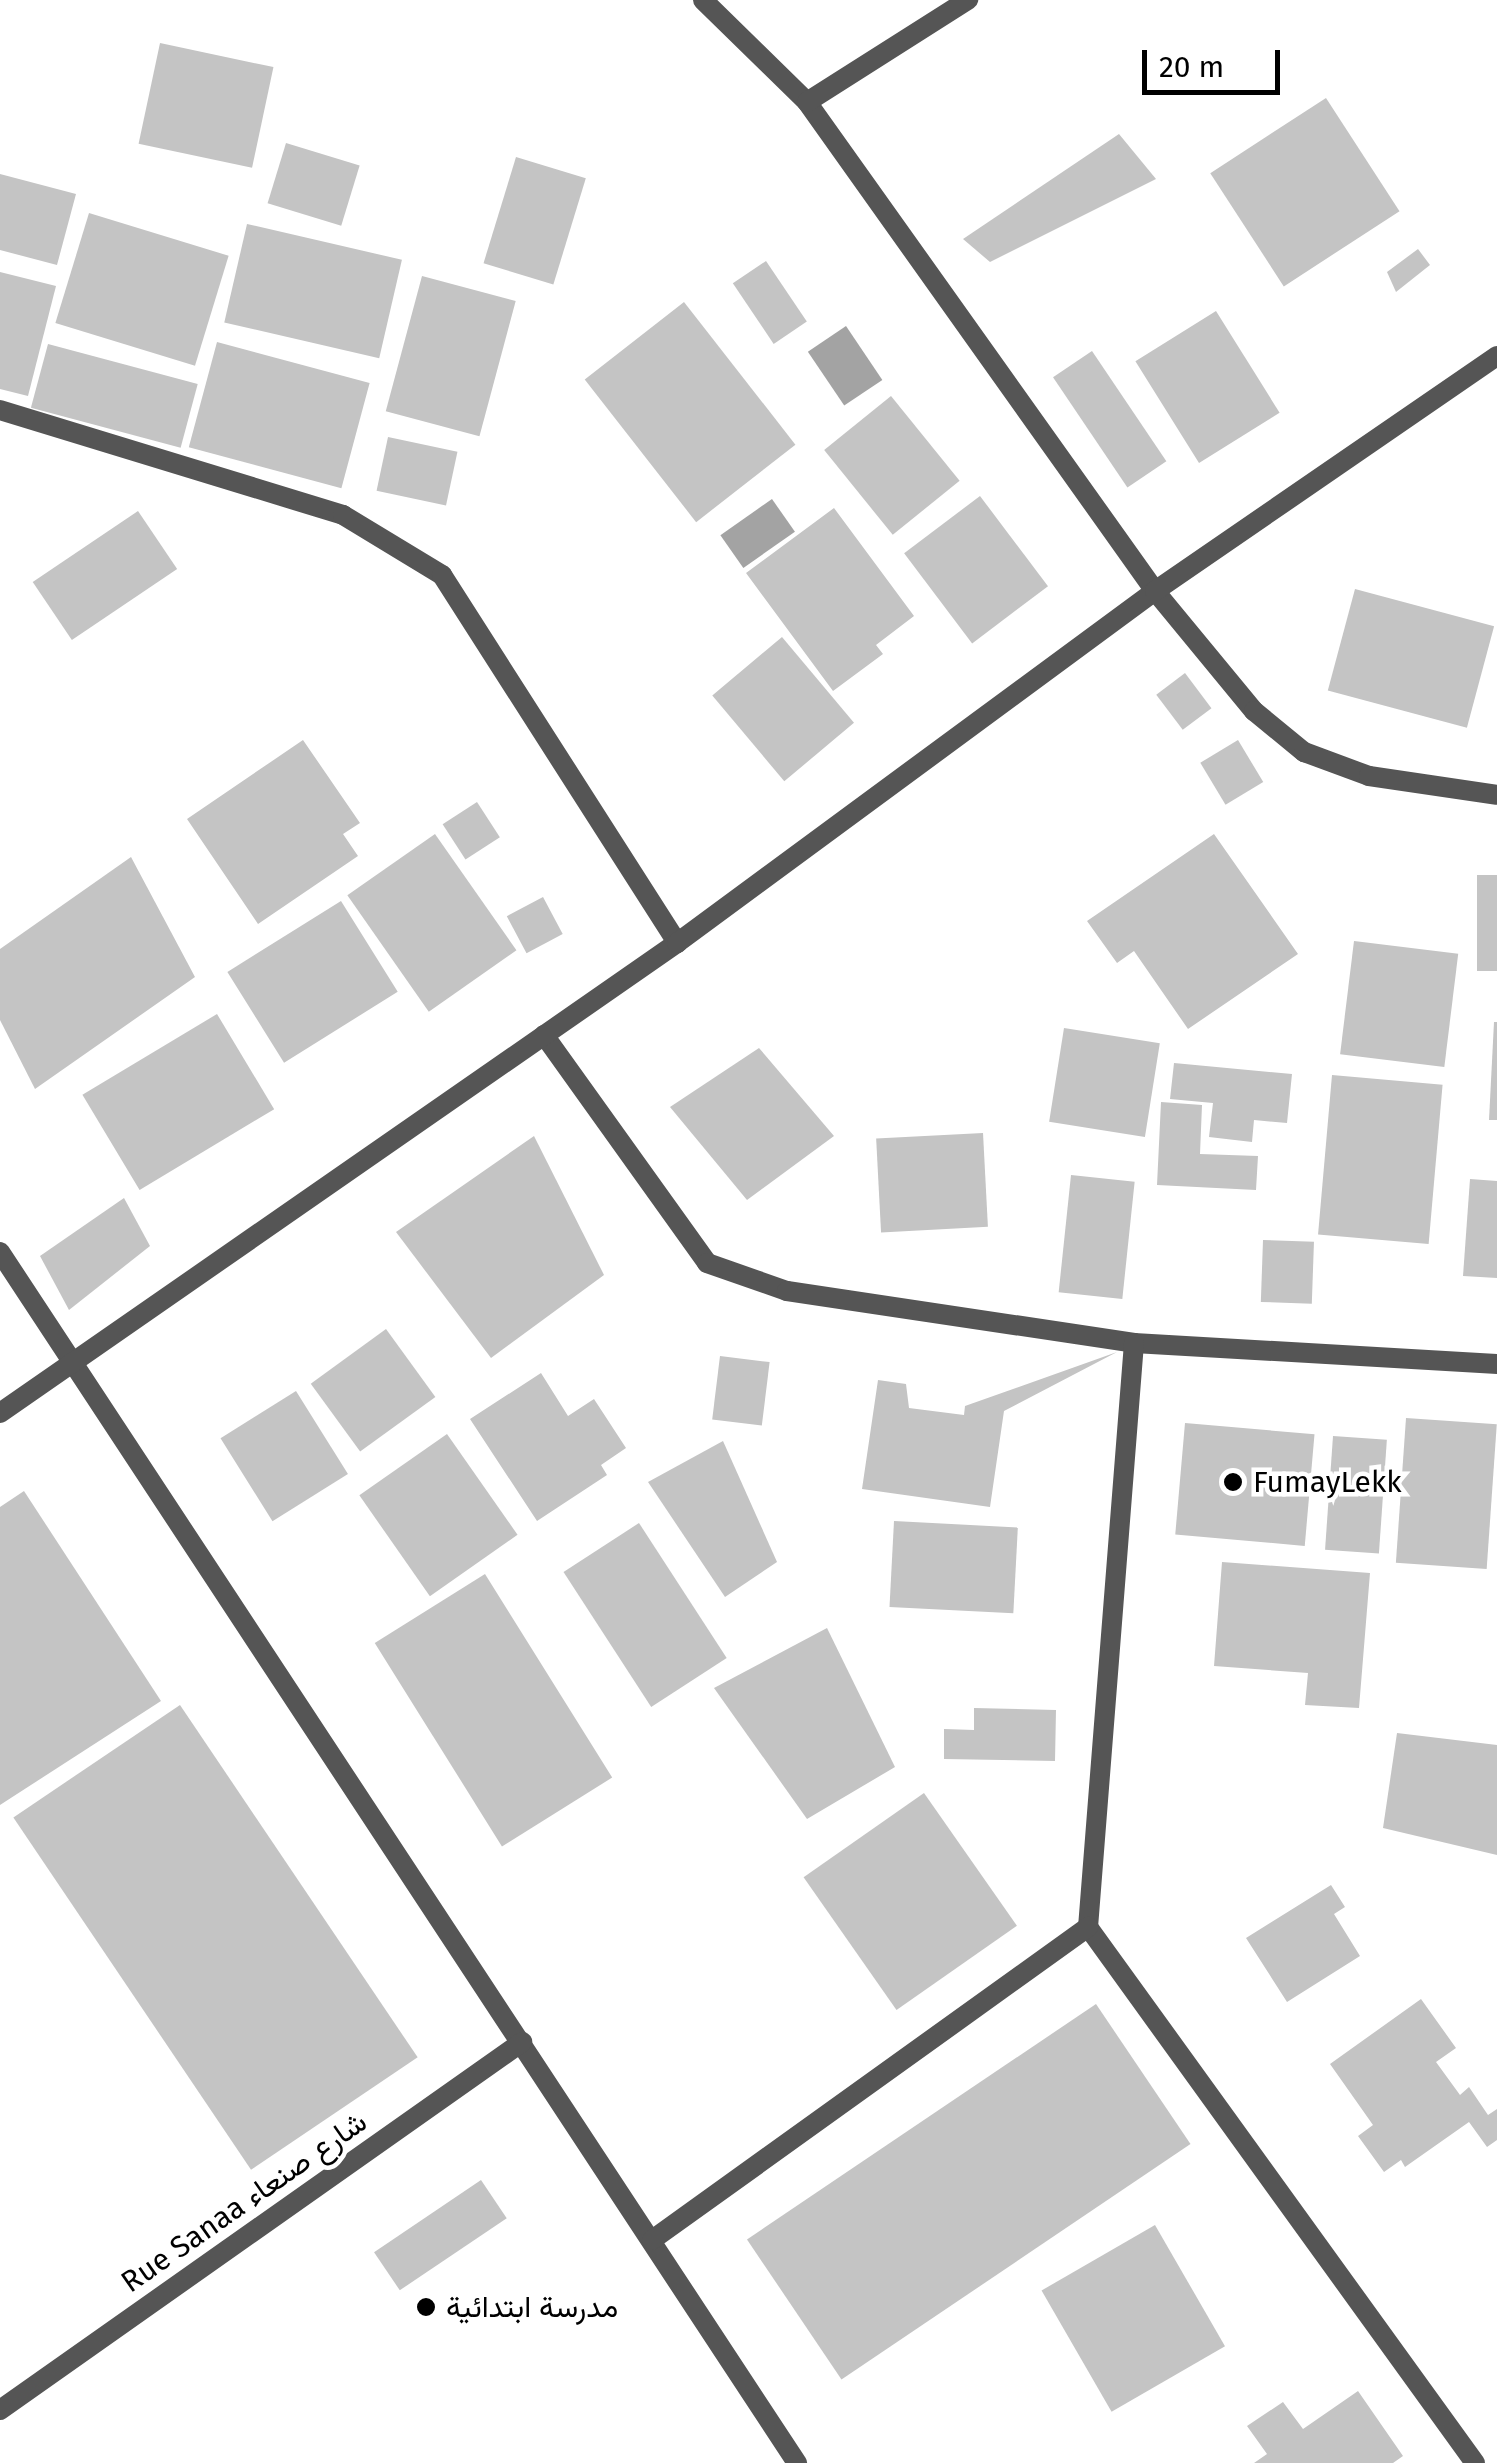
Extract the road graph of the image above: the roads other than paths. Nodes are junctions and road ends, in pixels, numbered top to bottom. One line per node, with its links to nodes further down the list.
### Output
1 (703, 0): 3 (street)
2 (968, 0): 3 (street)
3 (808, 102): 6 (street)
4 (1497, 356): 6 (street)
5 (0, 410): 8 (street)
6 (1154, 591): 7 (street); 8 (street)
7 (1497, 796)
8 (677, 943): 9 (street)
9 (544, 1035): 11 (street); 12 (street)
10 (0, 1252): 12 (street)
11 (1134, 1343): 13 (street); 15 (street)
12 (74, 1364): 14 (street); 16 (street)
13 (1497, 1364)
14 (0, 1414)
15 (1088, 1927): 17 (street); 20 (street)
16 (522, 2042): 17 (street); 18 (street, Rue Sanaa شارع صنعاء)
17 (652, 2240): 19 (street)
18 (0, 2410)
19 (796, 2463)
20 (1475, 2463)

